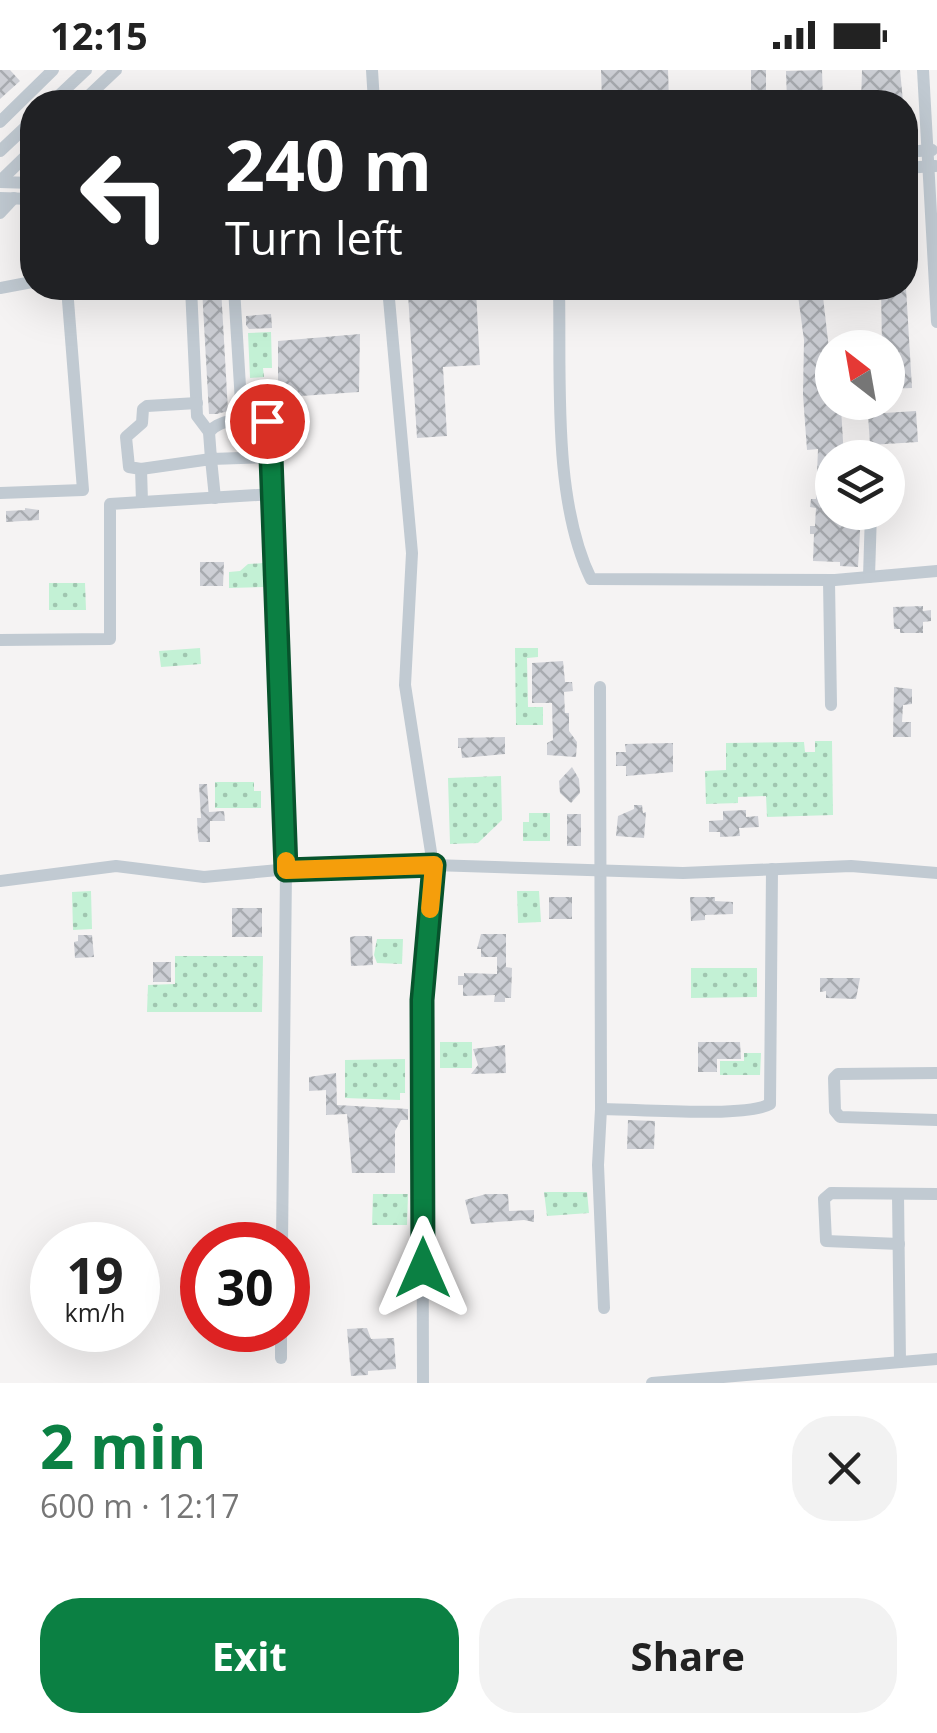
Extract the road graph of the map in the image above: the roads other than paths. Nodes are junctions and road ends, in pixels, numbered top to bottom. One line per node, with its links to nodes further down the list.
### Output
1 (53, 70): 5 (street)
2 (86, 70): 6 (street)
3 (116, 70): 7 (street)
4 (923, 70): 13 (street)
5 (33, 90)
6 (65, 90)
7 (95, 90)
8 (20, 103): 9 (street)
9 (12, 111): 10 (street); 11 (street)
10 (20, 116)
11 (0, 122)
12 (20, 133): 14 (street)
13 (933, 150): 16 (street)
14 (0, 152)
15 (20, 162): 17 (street)
16 (933, 166): 20 (street)
17 (0, 181)
18 (7, 198): 19 (street)
19 (0, 214)
20 (935, 248): 26 (street)
21 (68, 300): 33 (street)
22 (192, 300): 27 (street)
23 (235, 300): 28 (street)
24 (389, 300): 44 (street)
25 (559, 300): 40 (street)
26 (937, 322)
27 (197, 403): 29 (street); 32 (street)
28 (242, 420): 29 (street); 30 (street)
29 (210, 432): 31 (street)
30 (271, 457): 31 (street); 34 (street)
31 (211, 459): 32 (street); 35 (street)
32 (141, 469): 36 (street)
33 (0, 493)
34 (274, 494): 35 (street); 45 (street)
35 (215, 498): 36 (street)
36 (142, 502): 41 (street)
37 (871, 530): 39 (street)
38 (937, 571): 39 (street)
39 (869, 578): 40 (street)
40 (829, 580): 43 (street)
41 (0, 640)
42 (600, 687): 46 (street)
43 (830, 704)
44 (434, 865): 45 (street); 46 (street); 63 (street)
45 (286, 870): 49 (street); 55 (street)
46 (599, 870): 47 (street); 51 (street)
47 (772, 870): 48 (street); 51 (street)
48 (937, 873)
49 (0, 881)
50 (937, 1074): 52 (street)
51 (601, 1109): 57 (street)
52 (937, 1120)
53 (898, 1194): 54 (street); 56 (street); 56 (street)
54 (937, 1194)
55 (282, 1222)
56 (899, 1244): 61 (street)
57 (604, 1308)
58 (282, 1352): 59 (street)
59 (282, 1358)
60 (937, 1360): 61 (street)
61 (900, 1362): 62 (street)
62 (652, 1382)
63 (423, 1383)

